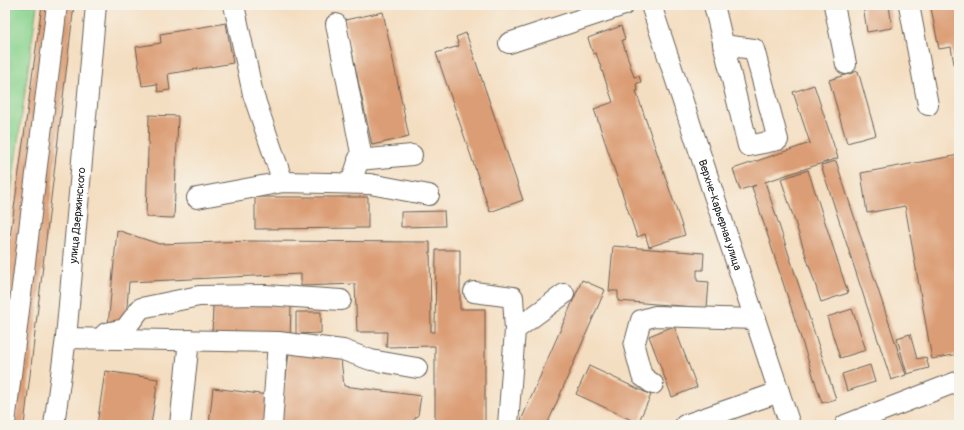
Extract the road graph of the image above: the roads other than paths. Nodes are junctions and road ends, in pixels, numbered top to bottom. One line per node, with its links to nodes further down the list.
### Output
1 (57, 5): 33 (street)
2 (96, 5): 25 (street, улица Дзержинского)
3 (234, 5): 16 (street)
4 (624, 5): 10 (street)
5 (651, 5): 23 (street, Верхне-Карьерная улица)
6 (714, 5): 11 (street)
7 (834, 5): 12 (street)
8 (909, 5): 13 (street)
9 (336, 24): 15 (street)
10 (509, 43)
11 (723, 45): 11 (street)
12 (846, 64)
13 (928, 105)
14 (412, 155): 15 (street)
15 (358, 160): 17 (street)
16 (282, 182): 17 (street); 19 (street)
17 (351, 183): 18 (street)
18 (429, 194)
19 (197, 198)
20 (474, 292): 24 (street)
21 (564, 294): 24 (street)
22 (341, 300): 26 (street)
23 (755, 319): 31 (street); 32 (street, Верхне-Карьерная улица)
24 (515, 330): 37 (street)
25 (66, 338): 26 (street); 34 (street, улица Дзержинского)
26 (100, 338): 27 (street)
27 (190, 340): 28 (street); 35 (street)
28 (278, 342): 29 (street); 36 (street)
29 (418, 368)
30 (959, 382): 40 (street)
31 (653, 384)
32 (779, 392): 38 (street); 39 (street, Верхне-Карьерная улица)
33 (5, 423)
34 (54, 425)
35 (180, 425)
36 (272, 425)
37 (508, 425)
38 (685, 425)
39 (790, 425)
40 (844, 425)

